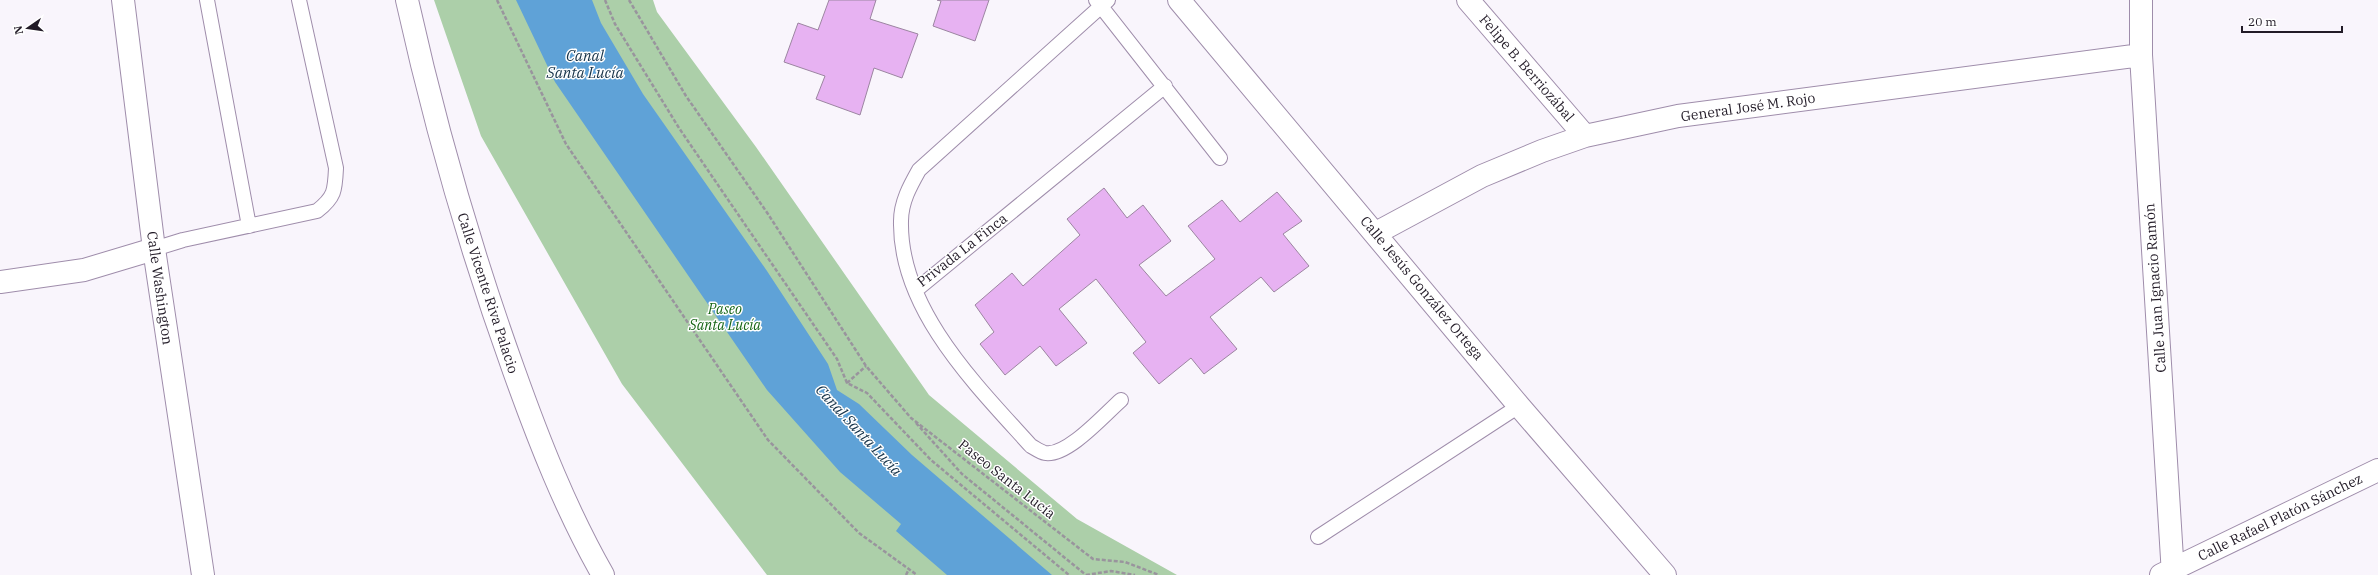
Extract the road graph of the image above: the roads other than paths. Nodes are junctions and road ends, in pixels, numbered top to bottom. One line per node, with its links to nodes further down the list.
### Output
1 (123, 0): 15 (street, Calle Washington)
2 (207, 0): 13 (lane)
3 (299, 0): 13 (lane)
4 (407, 0): 24 (street, Calle Vicente Riva Palacio)
5 (1179, 0): 14 (street, Calle Jesús González Ortega)
6 (1468, 0): 11 (street, Felipe B. Berriozábal)
7 (2141, 0): 9 (street, Calle Juan Ignacio Ramón)
8 (1102, 2): 10 (lane, Privada La Finca); 17 (lane, Privada La Finca)
9 (2141, 55): 11 (street, General José M. Rojo); 22 (street, Calle Juan Ignacio Ramón)
10 (1166, 86): 12 (lane, Privada La Finca); 17 (lane, Privada La Finca)
11 (1585, 136): 14 (street, General José M. Rojo)
12 (1220, 158)
13 (249, 226): 15 (lane)
14 (1376, 233): 19 (street, Calle Jesús González Ortega)
15 (154, 249): 16 (street); 23 (street, Calle Washington)
16 (0, 282)
17 (916, 290): 18 (lane)
18 (1121, 400)
19 (1519, 406): 21 (lane); 25 (street, Calle Jesús González Ortega)
20 (2378, 470): 22 (street, Calle Rafael Platón Sánchez)
21 (1318, 537)
22 (2169, 573)
23 (203, 575)
24 (603, 575)
25 (1665, 575)

